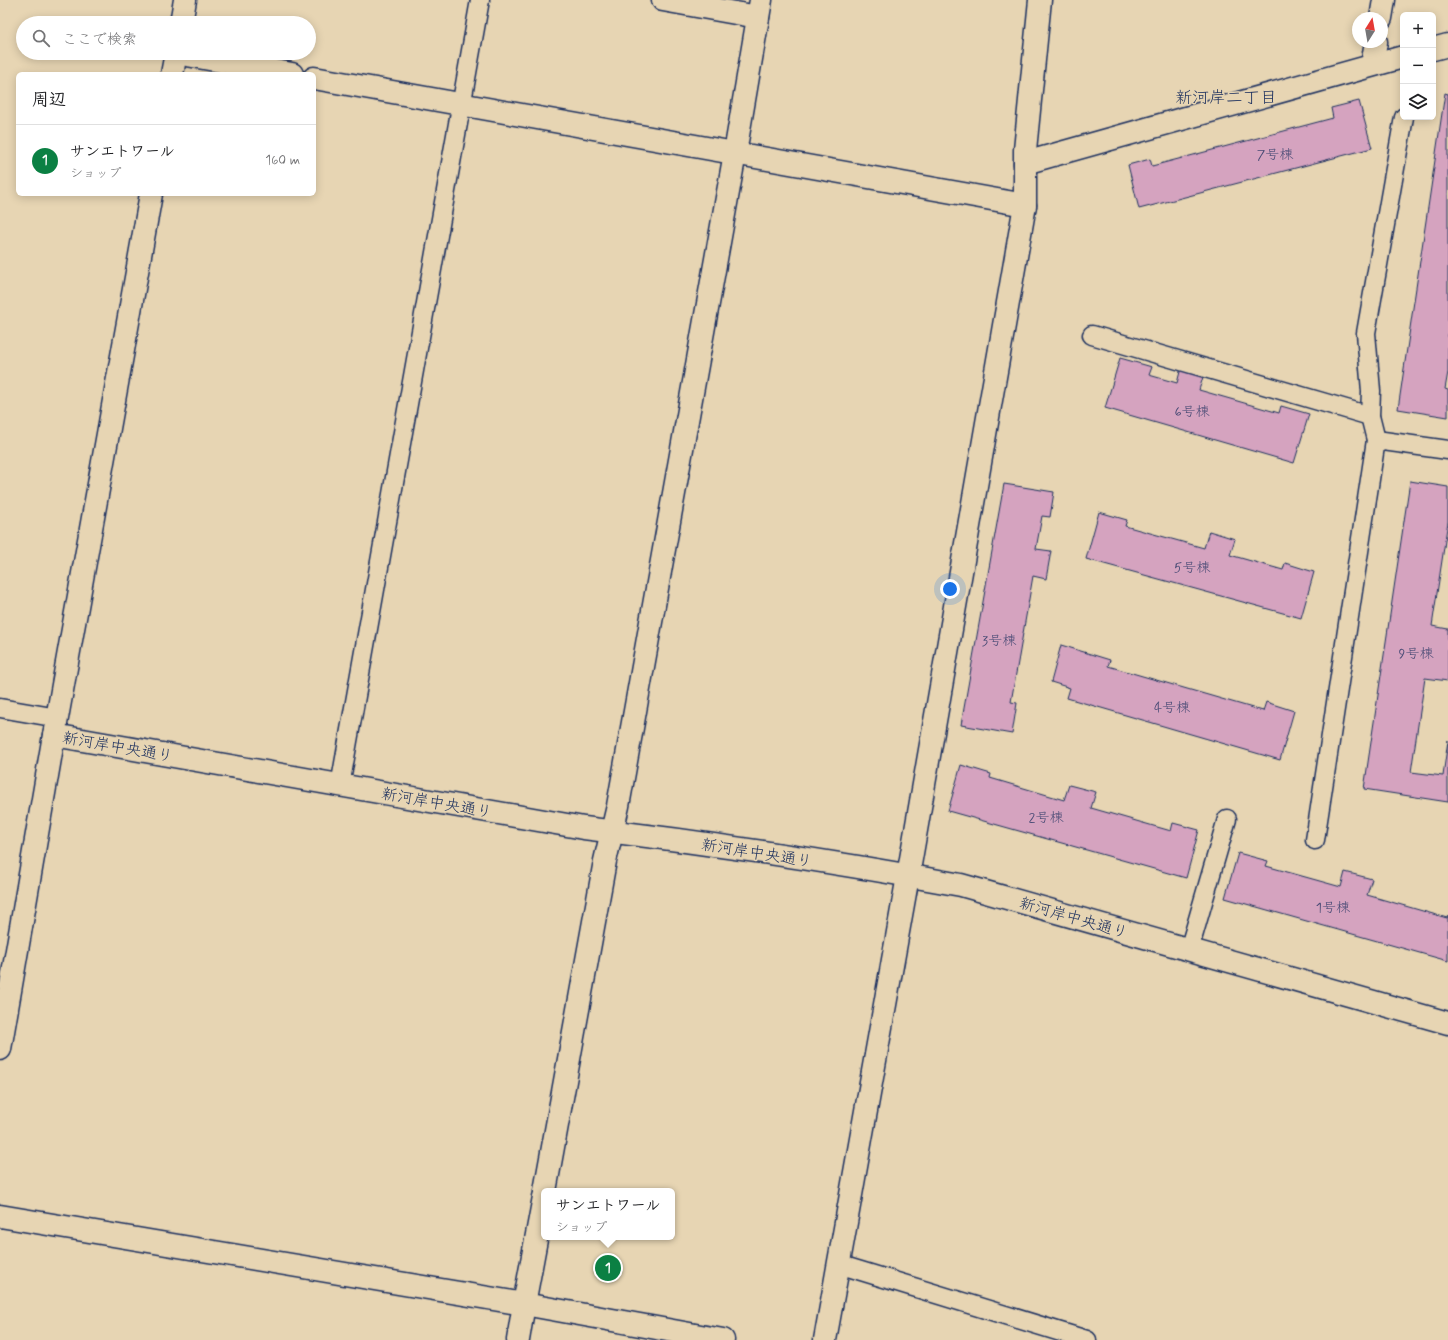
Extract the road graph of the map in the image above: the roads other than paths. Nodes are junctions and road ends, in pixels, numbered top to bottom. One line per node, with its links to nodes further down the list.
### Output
1 (185, 0): 8 (street)
2 (480, 0): 19 (lane)
3 (663, 0): 6 (street)
4 (1040, 0): 22 (street)
5 (1384, 0): 7 (street)
6 (760, 8): 21 (street)
7 (1382, 12)
8 (182, 16)
9 (1448, 45): 11 (street)
10 (1375, 48): 15 (street)
11 (1436, 48)
12 (1400, 58): 15 (street)
13 (175, 60): 16 (street)
14 (215, 60): 17 (street)
15 (1372, 65): 22 (street)
16 (172, 72)
17 (281, 72)
18 (316, 78): 19 (street)
19 (461, 104): 21 (street); 31 (lane)
20 (1403, 120): 26 (lane)
21 (735, 153): 24 (street); 33 (street)
22 (1025, 163): 24 (street)
23 (151, 196): 30 (street)
24 (1025, 205): 35 (street)
25 (1092, 335): 26 (lane)
26 (1370, 416): 27 (lane)
27 (1376, 440): 28 (lane); 34 (lane)
28 (1448, 450)
29 (0, 708): 30 (lane)
30 (56, 726): 31 (street, 新河岸中央通り); 38 (street)
31 (340, 786): 33 (street, 新河岸中央通り)
32 (1227, 819): 36 (lane)
33 (613, 831): 35 (street, 新河岸中央通り); 39 (street)
34 (1315, 840)
35 (908, 876): 36 (street, 新河岸中央通り); 42 (street)
36 (1189, 950): 37 (street, 新河岸中央通り)
37 (1448, 1022)
38 (0, 1050)
39 (546, 1188)
40 (541, 1213): 43 (street)
41 (0, 1216): 43 (street)
42 (838, 1264): 46 (street); 47 (lane)
43 (524, 1304): 44 (street); 45 (street)
44 (518, 1340)
45 (723, 1340)
46 (824, 1340)
47 (1087, 1340)

